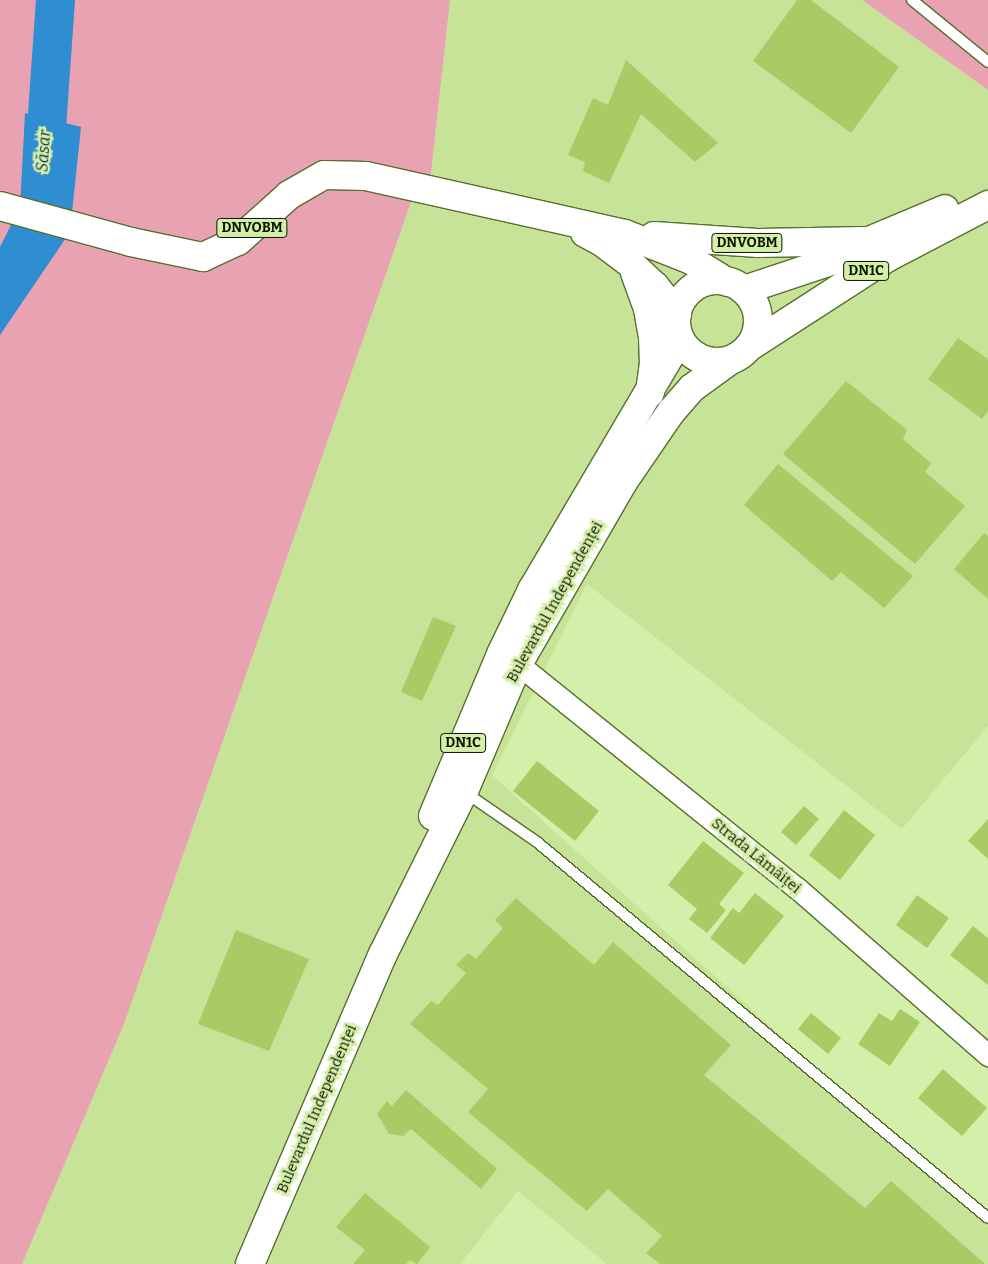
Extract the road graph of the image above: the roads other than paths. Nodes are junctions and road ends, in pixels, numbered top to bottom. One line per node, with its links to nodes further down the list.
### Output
1 (912, 0): 2 (lane)
2 (988, 62)
3 (988, 191): 8 (main road, DN1C)
4 (988, 205): 12 (main road, Bulevardul Independenței / DN1C)
5 (0, 206): 6 (main road, DNVOBM)
6 (559, 220): 7 (main road, DNVOBM); 9 (main road, DNVOBM)
7 (625, 234): 8 (main road, DNVOBM); 10 (main road, DNVOBM)
8 (869, 241): 10 (main road, DN1C)
9 (630, 263): 11 (main road, DNVOBM); 13 (main road)
10 (735, 286): 11 (main road, DN1C); 12 (main road)
11 (678, 326): 12 (main road); 13 (main road, Bulevardul Independenței / DN1C)
12 (739, 354): 14 (main road, Bulevardul Independenței / DN1C)
13 (650, 393): 16 (main road, Bulevardul Independenței / DN1C)
14 (518, 664): 15 (main road, Bulevardul Independenței / DN1C); 17 (street, Strada Lămâiței)
15 (464, 791): 16 (main road, Bulevardul Independenței / DN1C); 18 (lane)
16 (383, 954): 19 (main road, Bulevardul Independenței / DN1C)
17 (988, 1055)
18 (988, 1218)
19 (250, 1264)

